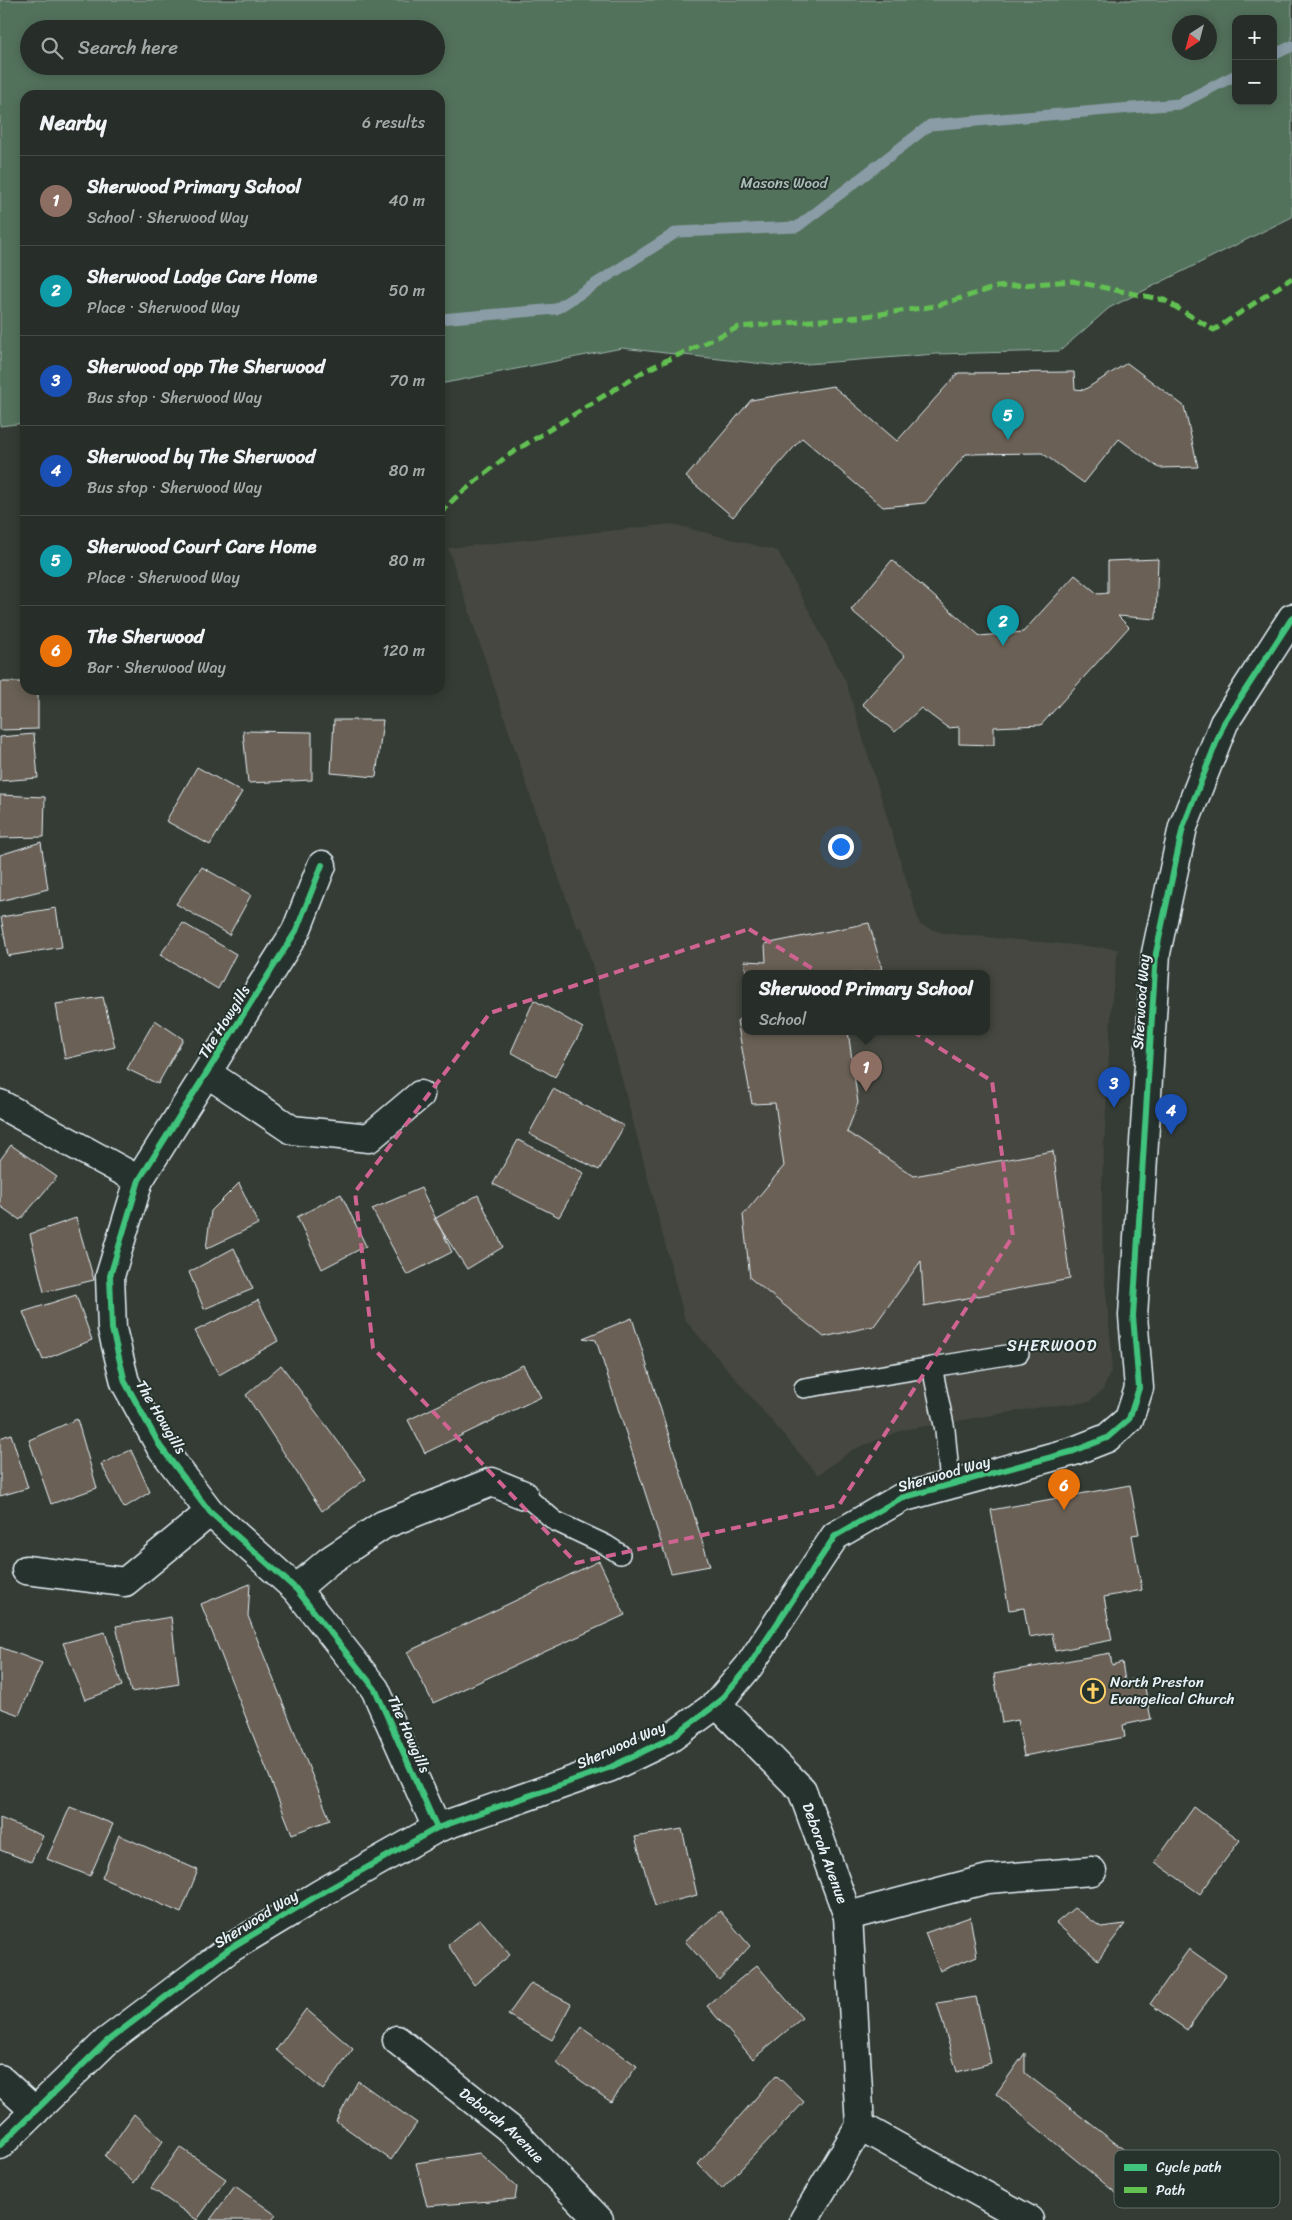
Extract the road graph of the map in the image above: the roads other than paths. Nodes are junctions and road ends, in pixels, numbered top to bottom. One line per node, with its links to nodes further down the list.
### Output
1 (1292, 618): 10 (street, Sherwood Way)
2 (322, 865): 3 (street, The Howgills)
3 (207, 1073): 4 (street, The Howgills); 6 (street, The Howgills)
4 (420, 1095)
5 (0, 1104): 6 (street)
6 (139, 1180): 12 (street, The Howgills)
7 (1019, 1353): 8 (lane)
8 (932, 1367): 9 (lane); 10 (lane)
9 (804, 1388)
10 (950, 1483): 16 (street, Sherwood Way)
11 (524, 1495): 13 (lane); 15 (street)
12 (210, 1512): 14 (street); 15 (street, The Howgills)
13 (620, 1554)
14 (26, 1570)
15 (296, 1589): 17 (street, The Howgills)
16 (717, 1704): 17 (street, Sherwood Way); 19 (street, Deborah Avenue)
17 (437, 1828): 22 (street, Sherwood Way)
18 (1092, 1871): 19 (street, Deborah Avenue)
19 (848, 1916): 23 (street, Deborah Avenue)
20 (397, 2040): 25 (street, Deborah Avenue)
21 (0, 2079): 22 (street)
22 (34, 2111): 24 (street, Sherwood Way)
23 (860, 2126): 26 (street); 27 (street)
24 (0, 2145)
25 (599, 2220)
26 (804, 2220)
27 (1029, 2220)

